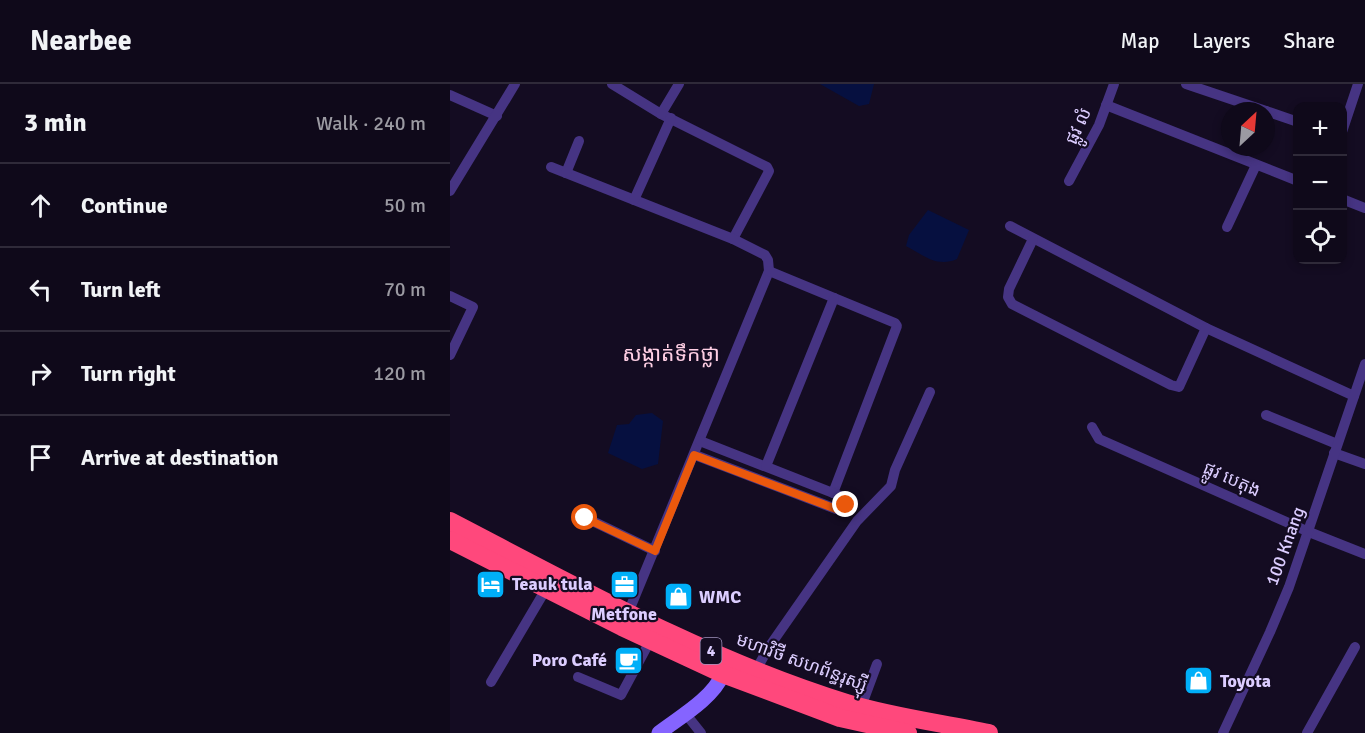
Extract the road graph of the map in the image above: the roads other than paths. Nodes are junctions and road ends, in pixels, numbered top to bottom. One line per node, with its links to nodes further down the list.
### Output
1 (515, 84): 12 (street)
2 (612, 84): 13 (street)
3 (679, 84): 13 (street)
4 (1114, 84): 10 (street, ផ្លូវ លំ)
5 (1186, 84): 9 (street)
6 (1358, 84): 8 (street)
7 (450, 95): 12 (street)
8 (1360, 98): 15 (street)
9 (1239, 102)
10 (1106, 105): 17 (street); 21 (street, ផ្លូវ លំ)
11 (1275, 114): 14 (street)
12 (497, 116): 22 (street)
13 (666, 116): 23 (street); 28 (street)
14 (1293, 120)
15 (1347, 123)
16 (579, 141): 19 (street)
17 (1256, 165): 20 (street); 27 (street)
18 (551, 167): 19 (street)
19 (566, 173): 23 (street)
20 (1293, 179)
21 (1069, 181)
22 (450, 191)
23 (634, 200): 28 (street)
24 (1347, 201): 25 (street)
25 (1365, 208)
26 (1010, 226): 29 (street)
27 (1227, 226)
28 (733, 239): 30 (street)
29 (1033, 239): 33 (street); 33 (street)
30 (769, 271): 32 (street); 40 (street)
31 (450, 296): 34 (street)
32 (834, 298): 44 (street); 45 (street)
33 (1206, 328): 37 (street)
34 (450, 355)
35 (1364, 372): 37 (street, 100 Knang)
36 (930, 392): 57 (street)
37 (1354, 396): 41 (street, 100 Knang)
38 (1266, 415): 41 (street)
39 (1092, 427): 48 (street, ផ្លូវ បេតុង)
40 (700, 441): 42 (street); 44 (street)
41 (1335, 448): 43 (street); 48 (street, 100 Knang)
42 (694, 455): 45 (street); 50 (street)
43 (1365, 464)
44 (766, 466): 45 (street)
45 (833, 493)
46 (585, 518): 50 (street)
47 (450, 521): 53 (highway, មហាវិថី សហព័ន្ធរុស្ស៊ី / 4)
48 (1309, 532): 51 (street, ផ្លូវ បេតុង); 67 (street, 100 Knang)
49 (450, 540): 52 (highway, មហាវិថី សហព័ន្ធរុស្ស៊ី / 4)
50 (655, 551): 53 (street)
51 (1365, 554)
52 (546, 589): 53 (highway, មហាវិថី សហព័ន្ធរុស្ស៊ី / 4); 60 (street)
53 (626, 620): 54 (highway, មហាវិថី សហព័ន្ធរុស្ស៊ី / 4); 57 (highway, មហាវិថី សហព័ន្ធរុស្ស៊ី / 4)
54 (650, 641): 58 (highway, មហាវិថី សហព័ន្ធរុស្ស៊ី / 4); 59 (street)
55 (1355, 647): 68 (street)
56 (877, 664): 61 (street)
57 (756, 670): 61 (highway, មហាវិថី សហព័ន្ធរុស្ស៊ី / 4)
58 (723, 675): 62 (street); 65 (highway, មហាវិថី សហព័ន្ធរុស្ស៊ី / 4)
59 (578, 677)
60 (491, 682)
61 (861, 707): 66 (highway, មហាវិថី សហព័ន្ធរុស្ស៊ី / 4)
62 (685, 713): 63 (street); 64 (street)
63 (659, 733)
64 (701, 733)
65 (908, 733)
66 (989, 733)
67 (1223, 733)
68 (1307, 733)

